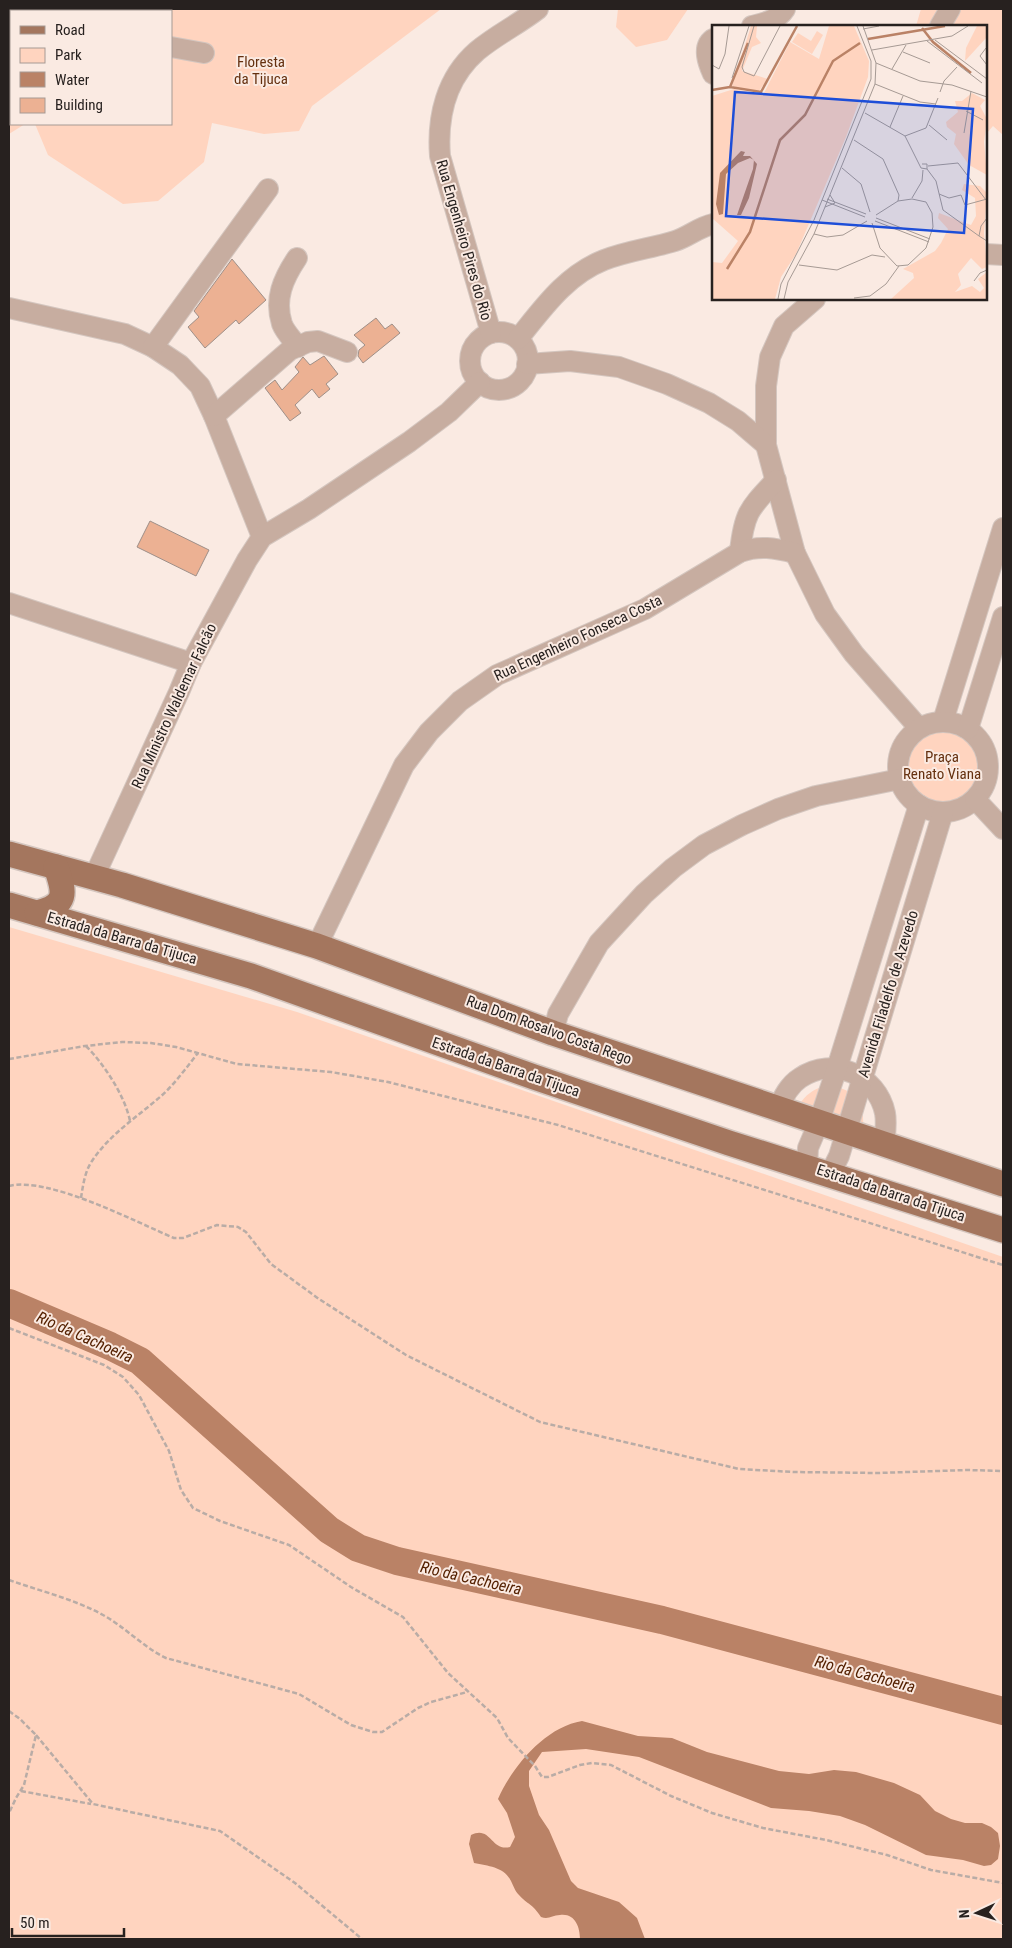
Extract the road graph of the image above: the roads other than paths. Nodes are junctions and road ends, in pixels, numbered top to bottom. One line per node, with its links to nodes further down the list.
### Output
1 (538, 9): 17 (street, Rua Engenheiro Pires do Rio)
2 (785, 9): 4 (street)
3 (950, 9): 5 (street)
4 (756, 25)
5 (941, 25)
6 (712, 40): 9 (street)
7 (172, 47): 8 (street)
8 (204, 53)
9 (712, 70)
10 (268, 189): 19 (street)
11 (711, 223): 18 (street)
12 (987, 254): 13 (street)
13 (1003, 255)
14 (297, 258): 20 (street)
15 (814, 300): 25 (street)
16 (9, 308): 19 (street)
17 (491, 333): 18 (street); 23 (street)
18 (518, 339): 22 (street)
19 (153, 346): 24 (street)
20 (298, 347): 21 (street); 24 (street)
21 (347, 352)
22 (527, 364): 23 (street); 25 (street)
23 (480, 382): 28 (street, Rua Ministro Waldemar Falcão)
24 (214, 416): 28 (street)
25 (766, 445): 26 (street)
26 (776, 480): 29 (street); 30 (street)
27 (1003, 528): 34 (street)
28 (262, 538): 33 (street, Rua Ministro Waldemar Falcão)
29 (740, 552): 30 (street, Rua Engenheiro Fonseca Costa); 48 (street, Rua Engenheiro Fonseca Costa)
30 (795, 553): 35 (street)
31 (9, 603): 33 (street)
32 (1003, 617): 36 (street)
33 (190, 663): 45 (street, Rua Ministro Waldemar Falcão)
34 (943, 721): 35 (street); 36 (street)
35 (920, 728): 38 (street)
36 (968, 729): 37 (street)
37 (995, 753): 39 (street)
38 (900, 779): 40 (street); 49 (street)
39 (975, 799): 41 (street); 42 (street)
40 (919, 805): 41 (street); 50 (street, Avenida Filadelfo de Azevedo)
41 (943, 812): 51 (street, Avenida Filadelfo de Azevedo)
42 (1003, 829)
43 (9, 854): 44 (main road)
44 (56, 866): 45 (main road); 47 (main road)
45 (94, 876): 48 (main road, Rua Dom Rosalvo Costa Rego)
46 (9, 905): 47 (main road, Estrada da Barra da Tijuca)
47 (36, 913): 56 (main road, Estrada da Barra da Tijuca)
48 (317, 946): 49 (main road, Rua Dom Rosalvo Costa Rego)
49 (553, 1033): 52 (main road, Rua Dom Rosalvo Costa Rego)
50 (837, 1068): 51 (street); 52 (street); 53 (street, Avenida Filadelfo de Azevedo)
51 (863, 1077): 54 (street, Avenida Filadelfo de Azevedo); 55 (street)
52 (778, 1109): 53 (main road, Rua Dom Rosalvo Costa Rego)
53 (819, 1122): 54 (main road, Rua Dom Rosalvo Costa Rego); 56 (street, Avenida Filadelfo de Azevedo)
54 (846, 1132): 55 (main road, Rua Dom Rosalvo Costa Rego); 56 (street, Avenida Filadelfo de Azevedo)
55 (884, 1144): 57 (main road, Rua Dom Rosalvo Costa Rego)
56 (817, 1170): 58 (main road, Estrada da Barra da Tijuca)
57 (1003, 1184)
58 (1003, 1230)

